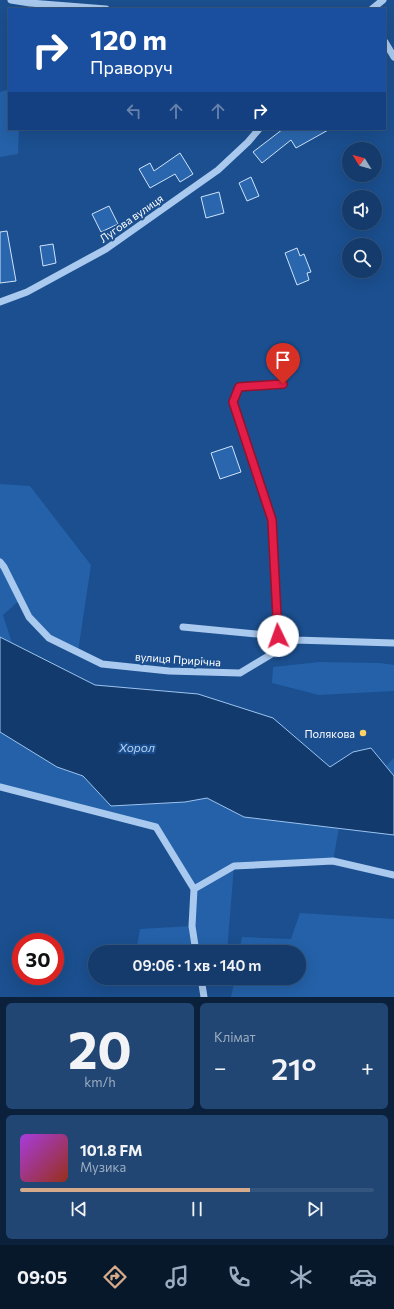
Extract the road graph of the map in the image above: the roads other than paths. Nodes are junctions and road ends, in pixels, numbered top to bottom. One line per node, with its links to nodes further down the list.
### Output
1 (11, 0): 3 (street)
2 (383, 0): 4 (street)
3 (93, 8)
4 (373, 8)
5 (386, 44): 6 (street)
6 (394, 57)
7 (258, 130): 8 (street, Лугова вулиця)
8 (0, 302)
9 (283, 384): 12 (street)
10 (0, 562): 13 (street, вулиця Прирічна)
11 (183, 627): 12 (street)
12 (278, 636): 13 (street)
13 (295, 640): 14 (street)
14 (394, 643)
15 (0, 787): 17 (street)
16 (394, 875): 17 (street)
17 (194, 889): 18 (street)
18 (195, 945)
19 (202, 985): 20 (street)
20 (204, 997)

